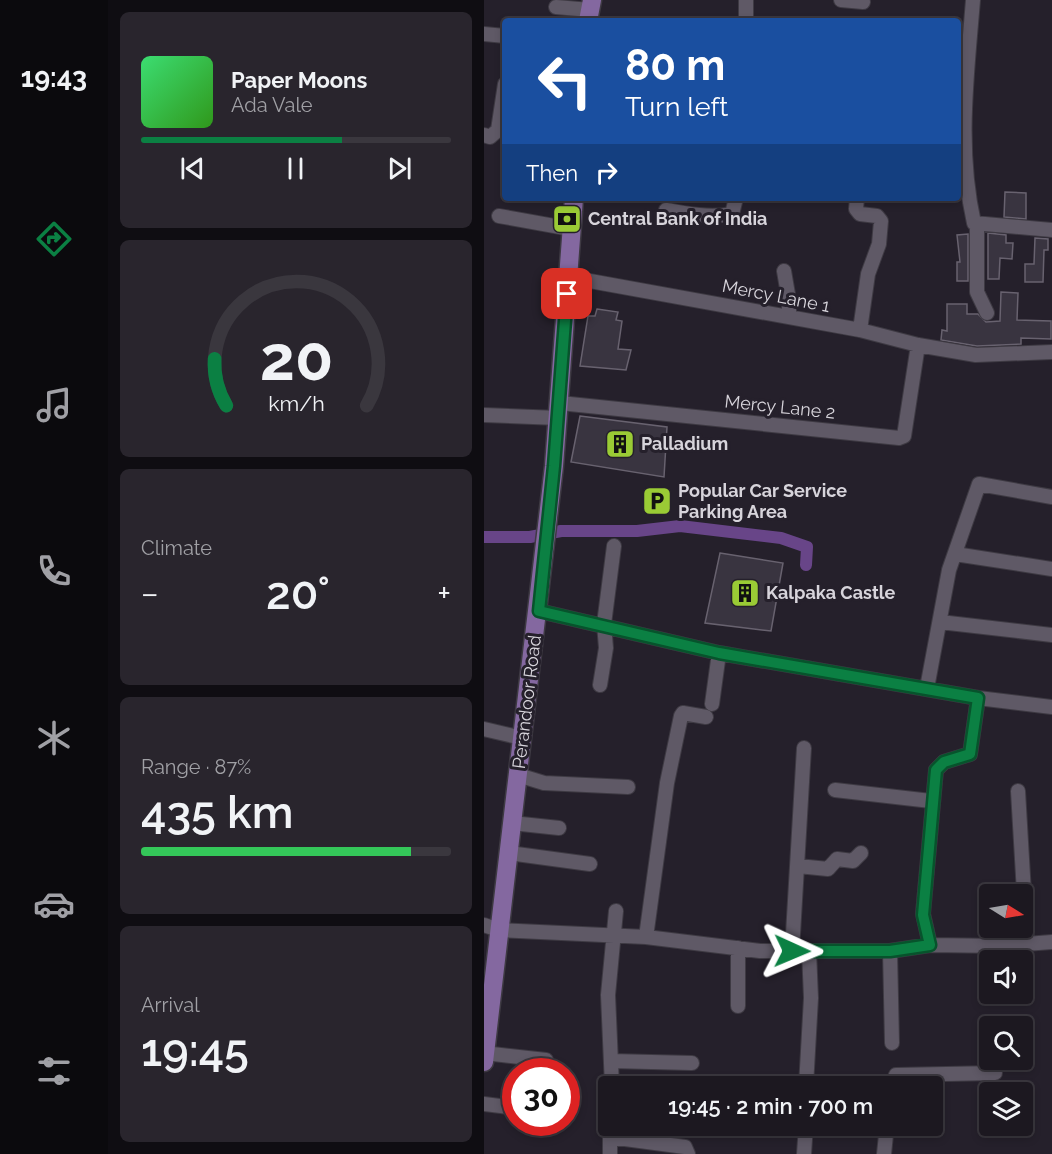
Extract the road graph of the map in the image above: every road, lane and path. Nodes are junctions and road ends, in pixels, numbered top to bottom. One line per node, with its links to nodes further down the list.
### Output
1 (746, 0): 7 (street)
2 (841, 0): 4 (street)
3 (973, 0): 10 (street)
4 (863, 2)
5 (556, 7): 6 (street)
6 (590, 10)
7 (746, 18)
8 (484, 34): 9 (street)
9 (502, 37)
10 (964, 37): 11 (street)
11 (962, 65): 19 (street)
12 (502, 104): 13 (street)
13 (484, 135)
14 (574, 201): 20 (main road, Perandoor Road)
15 (735, 201): 17 (street)
16 (857, 201): 26 (street)
17 (666, 210)
18 (499, 216): 20 (street)
19 (977, 224): 21 (street); 24 (street)
20 (571, 229): 23 (main road, Perandoor Road)
21 (1051, 230)
22 (784, 271): 25 (street)
23 (568, 276): 25 (street, Mercy Lane 1); 29 (main road, Perandoor Road)
24 (987, 313)
25 (789, 317): 26 (street, Mercy Lane 1)
26 (860, 330): 27 (street, Mercy Lane 1)
27 (918, 345): 28 (street, Mercy Lane 1); 29 (street, Mercy Lane 2)
28 (1051, 352)
29 (559, 410): 30 (street); 35 (main road, Perandoor Road)
30 (484, 415)
31 (1051, 497): 33 (street)
32 (614, 546): 37 (street)
33 (955, 554): 34 (street); 36 (street)
34 (1051, 569)
35 (539, 611): 37 (street); 47 (main road, Perandoor Road)
36 (940, 622): 38 (street); 41 (street)
37 (604, 624): 39 (street); 40 (street)
38 (1051, 635)
39 (719, 653): 41 (street); 43 (street)
40 (600, 685)
41 (927, 688): 42 (street)
42 (978, 698): 44 (street); 53 (street)
43 (712, 704)
44 (1051, 706)
45 (706, 717): 63 (street)
46 (484, 729): 47 (street)
47 (522, 738): 49 (main road, Perandoor Road)
48 (804, 748): 59 (street)
49 (518, 775): 50 (street); 54 (main road, Perandoor Road)
50 (628, 787)
51 (835, 790): 53 (street)
52 (1018, 791): 65 (street)
53 (931, 801): 66 (street)
54 (512, 823): 55 (street); 56 (main road, Perandoor Road)
55 (559, 828)
56 (509, 853): 58 (street); 61 (main road, Perandoor Road)
57 (861, 853): 59 (street)
58 (590, 864)
59 (798, 866): 68 (street)
60 (616, 911): 62 (street)
61 (491, 928): 62 (street); 71 (main road, Perandoor Road)
62 (614, 935): 63 (street); 76 (street)
63 (646, 937): 67 (street)
64 (1051, 942): 65 (street)
65 (1027, 944): 66 (street)
66 (930, 945): 70 (street)
67 (738, 948): 68 (street); 72 (street)
68 (792, 951): 69 (street)
69 (809, 951): 70 (street); 81 (street)
70 (890, 951): 73 (street)
71 (488, 988): 74 (main road, Perandoor Road)
72 (738, 1006)
73 (892, 1043)
74 (484, 1053): 75 (street); 77 (main road, Perandoor Road)
75 (528, 1058)
76 (611, 1061): 78 (street); 80 (street)
77 (484, 1062)
78 (692, 1063)
79 (995, 1072): 82 (street)
80 (612, 1076)
81 (807, 1076)
82 (896, 1076)
83 (484, 1104): 84 (street)
84 (502, 1106)
85 (610, 1136): 89 (street)
86 (633, 1136): 90 (street)
87 (805, 1136): 91 (street)
88 (886, 1136): 92 (street)
89 (610, 1154)
90 (688, 1154)
91 (804, 1154)
92 (884, 1154)

